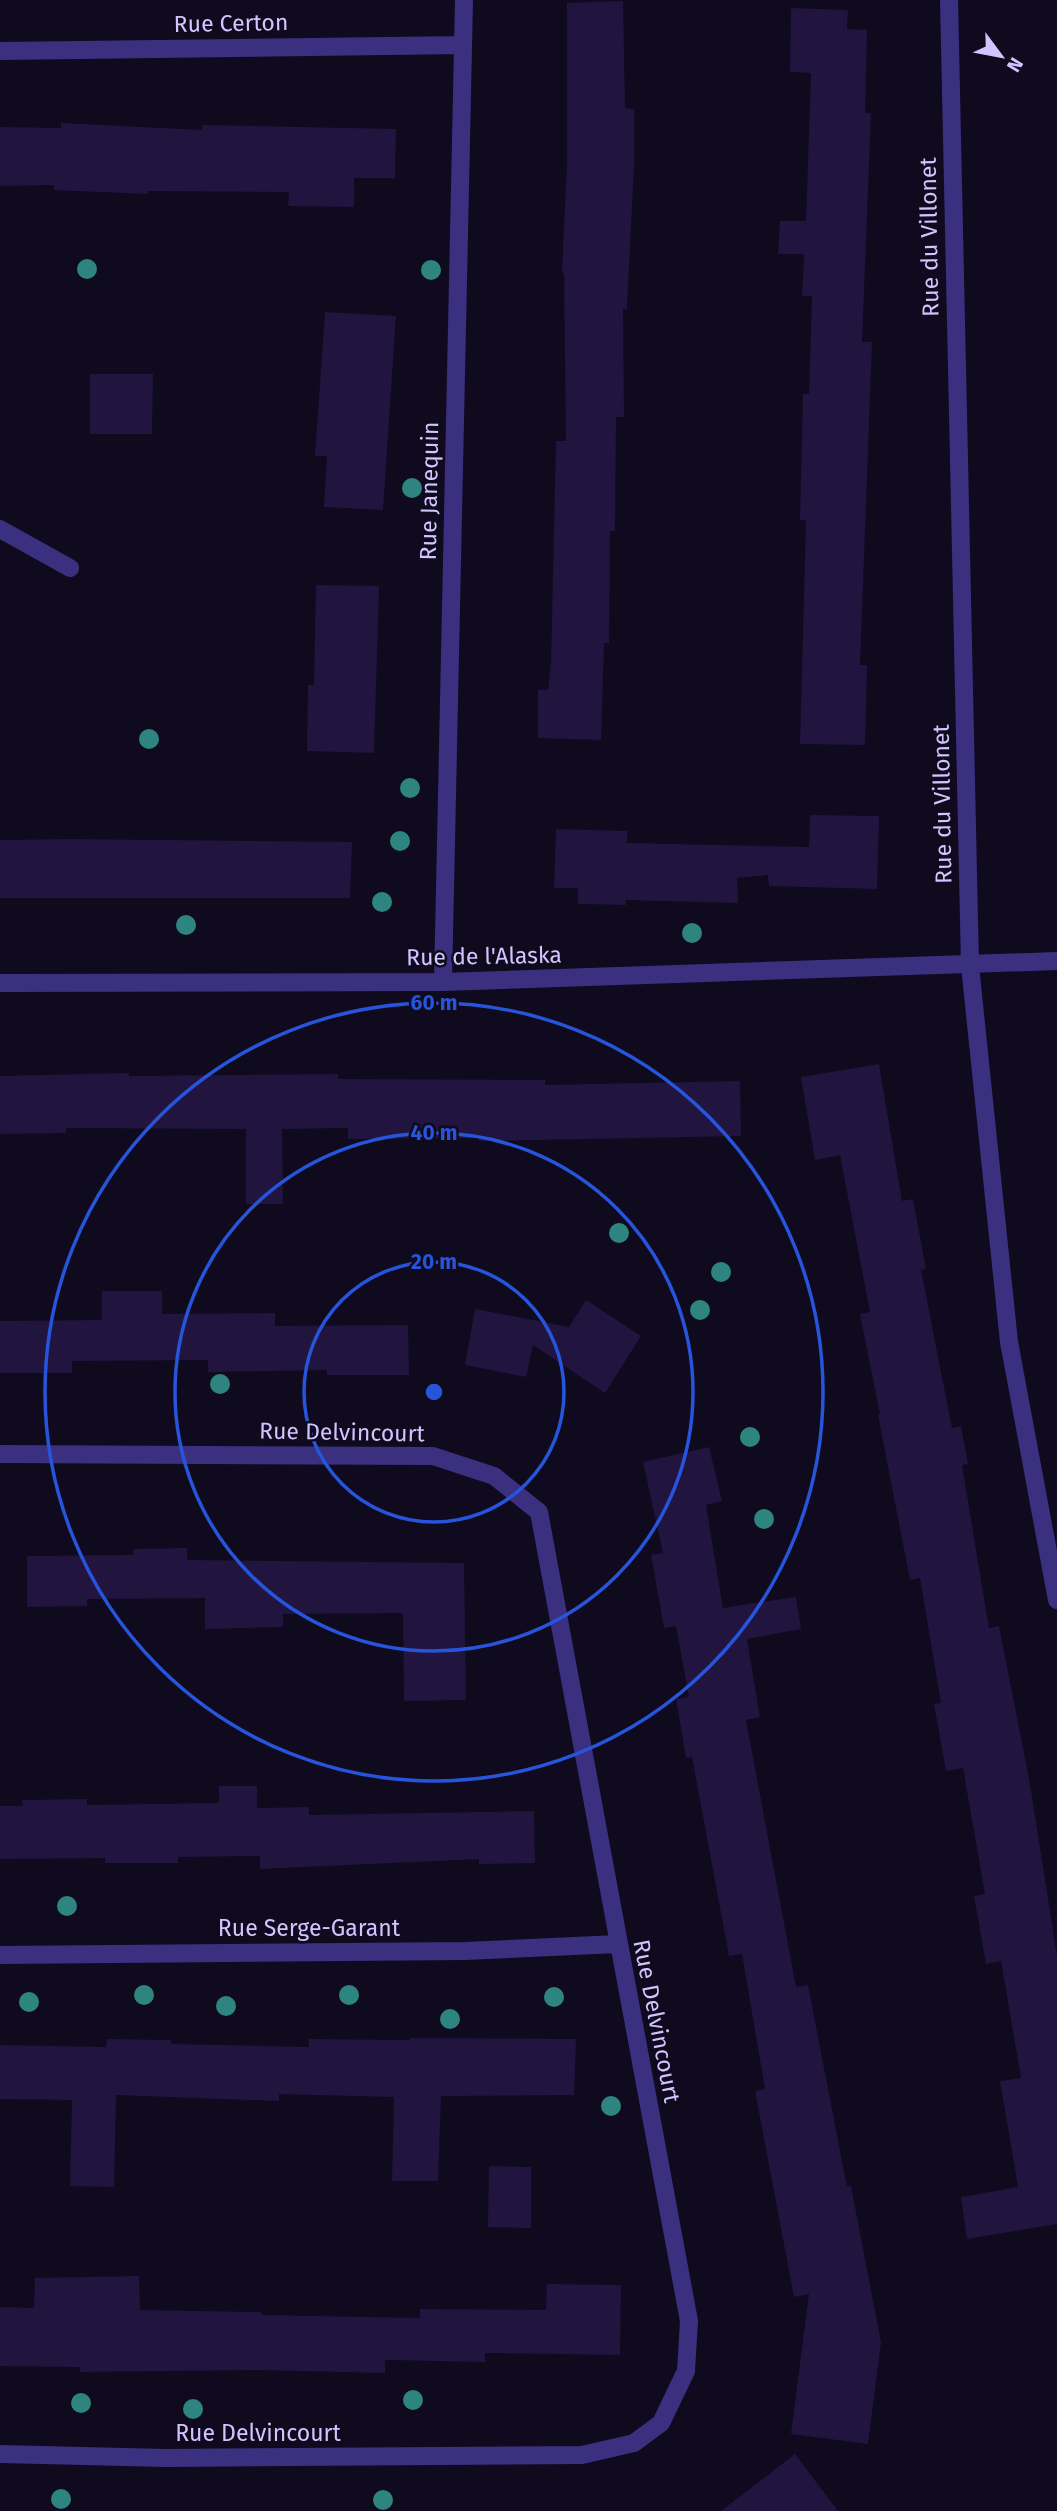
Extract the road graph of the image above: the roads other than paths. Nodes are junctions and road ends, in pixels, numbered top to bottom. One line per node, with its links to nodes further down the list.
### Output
1 (464, 0): 3 (street, Rue Janequin)
2 (948, 0): 8 (street, Rue du Villonet)
3 (463, 45): 4 (street, Rue Certon); 9 (street, Rue Janequin)
4 (0, 51)
5 (0, 529): 6 (street)
6 (70, 568)
7 (1057, 961): 8 (street, Rue de l'Alaska)
8 (970, 966): 9 (street, Rue de l'Alaska); 12 (street, Rue du Villonet)
9 (443, 982): 10 (street, Rue de l'Alaska)
10 (0, 983)
11 (0, 1454): 13 (street, Rue Delvincourt)
12 (1057, 1600)
13 (618, 1944): 14 (street, Rue Serge-Garant); 15 (street, Rue Delvincourt)
14 (0, 1955)
15 (0, 2454)

